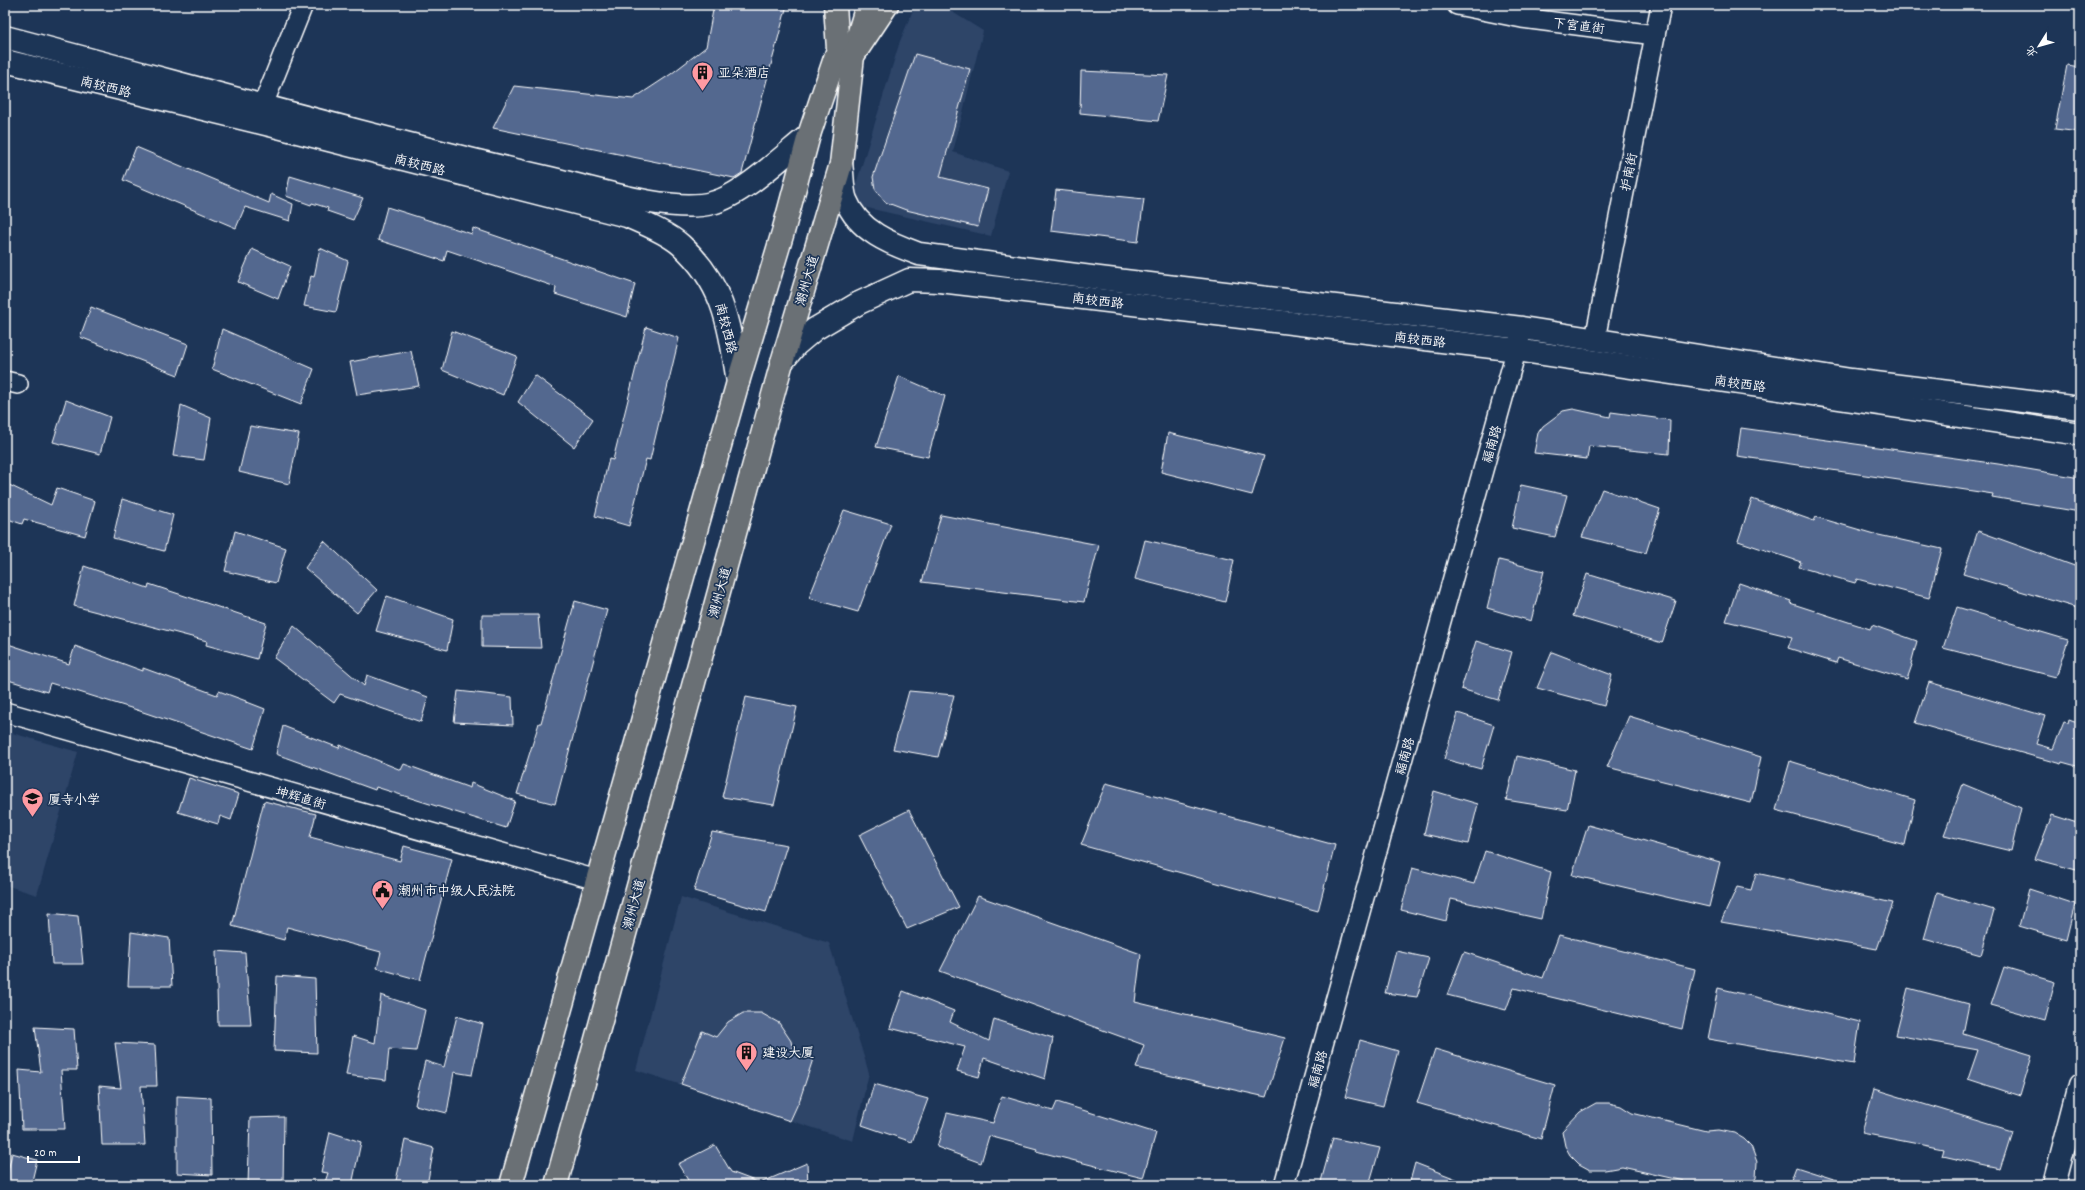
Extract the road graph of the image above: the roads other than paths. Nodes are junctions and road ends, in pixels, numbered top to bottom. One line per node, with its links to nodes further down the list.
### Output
1 (303, 5): 12 (street)
2 (835, 5): 10 (highway, 潮州大道)
3 (848, 5): 10 (highway)
4 (867, 5): 10 (highway)
5 (887, 5): 10 (highway, 潮州大道)
6 (1457, 5): 8 (street, 下宫直街)
7 (1661, 5): 8 (street, 护南街)
8 (1655, 35): 16 (street, 护南街)
9 (5, 37): 12 (main road, 南较西路)
10 (845, 52): 13 (highway, 潮州大道); 14 (highway, 潮州大道)
11 (5, 61): 19 (main road, 南较西路)
12 (263, 105): 13 (main road, 南较西路)
13 (810, 135): 19 (highway, 潮州大道)
14 (841, 164): 15 (main road, 南较西路); 18 (highway, 潮州大道)
15 (1522, 328): 16 (main road, 南较西路); 17 (street, 福南路)
16 (1595, 339): 20 (main road, 南较西路)
17 (1517, 350): 18 (main road, 南较西路); 21 (main road, 南较西路); 27 (street, 福南路)
18 (782, 362): 26 (highway, 潮州大道)
19 (738, 382): 23 (highway, 潮州大道)
20 (2080, 408)
21 (2080, 434)
22 (5, 712): 23 (street, 坤辉直街)
23 (597, 880): 25 (highway, 潮州大道)
24 (2080, 1085): 28 (main road)
25 (511, 1185)
26 (556, 1185)
27 (1284, 1185)
28 (2054, 1185)

